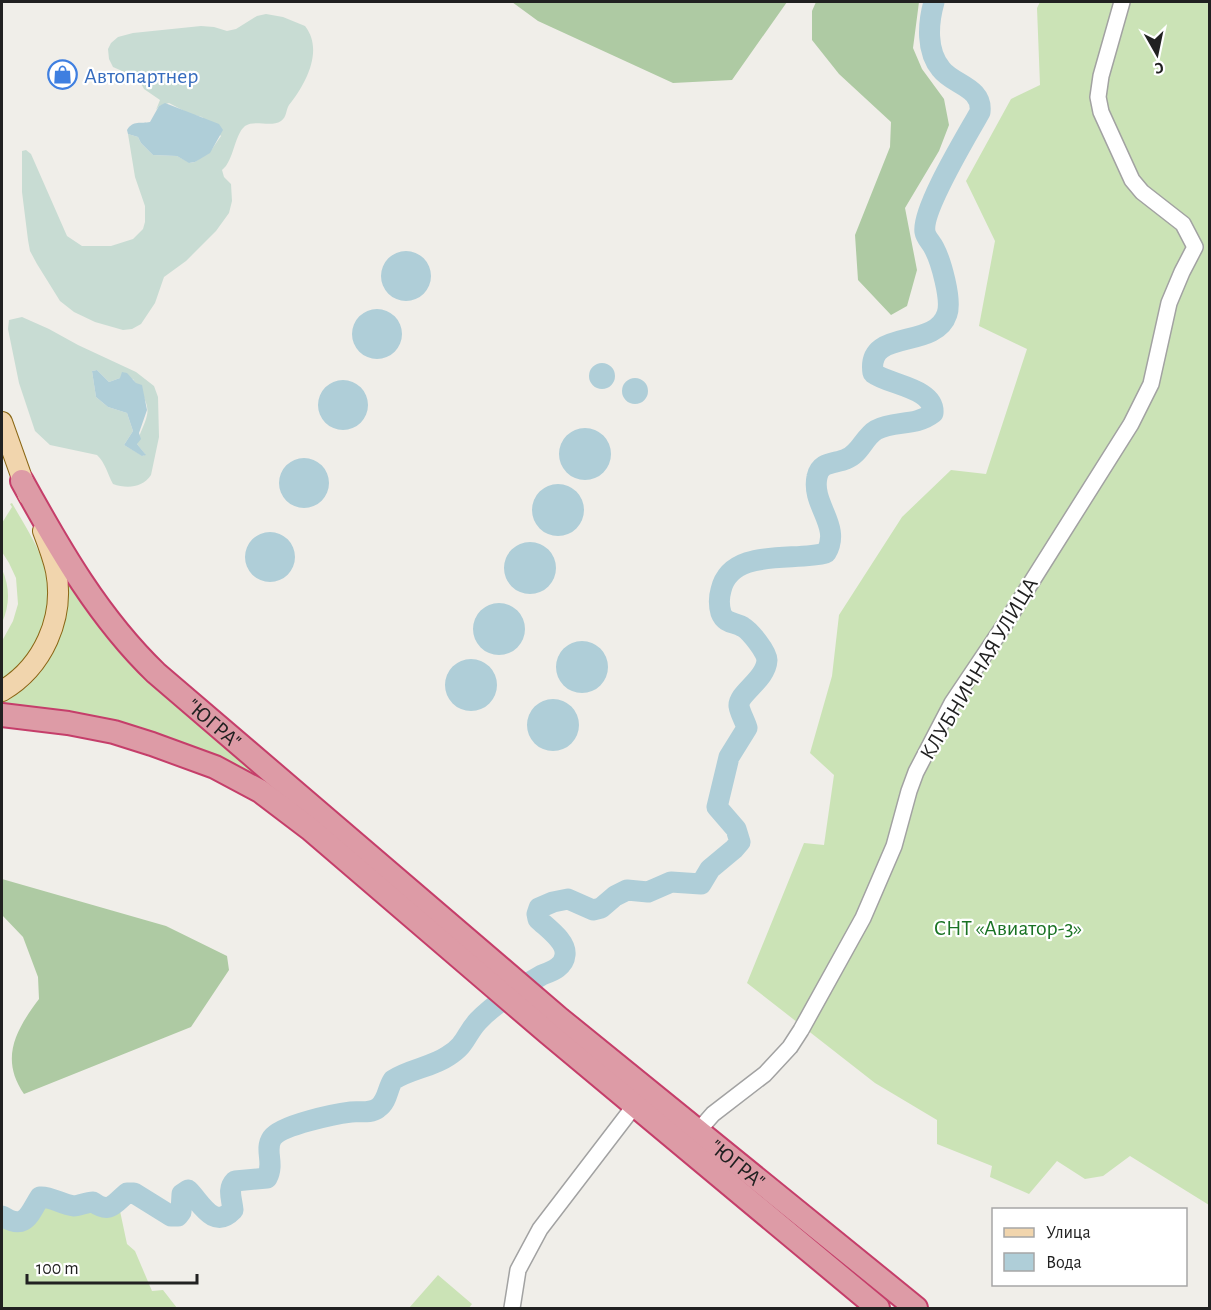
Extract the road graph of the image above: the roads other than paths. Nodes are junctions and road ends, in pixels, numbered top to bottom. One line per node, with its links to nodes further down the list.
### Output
1 (1122, 2): 10 (street, КЛУБНИЧНАЯ УЛИЦА)
2 (2, 422): 4 (main road)
3 (2, 444): 4 (main road)
4 (22, 481): 5 (main road); 7 (highway, "ЮГРА")
5 (2, 691)
6 (2, 715): 7 (highway, "ЮГРА")
7 (485, 968): 8 (highway)
8 (554, 1026): 9 (highway, "ЮГРА"); 10 (highway, "ЮГРА")
9 (635, 1105): 11 (street); 12 (highway, "ЮГРА")
10 (698, 1131): 13 (highway, "ЮГРА")
11 (512, 1308)
12 (878, 1308)
13 (916, 1308)

